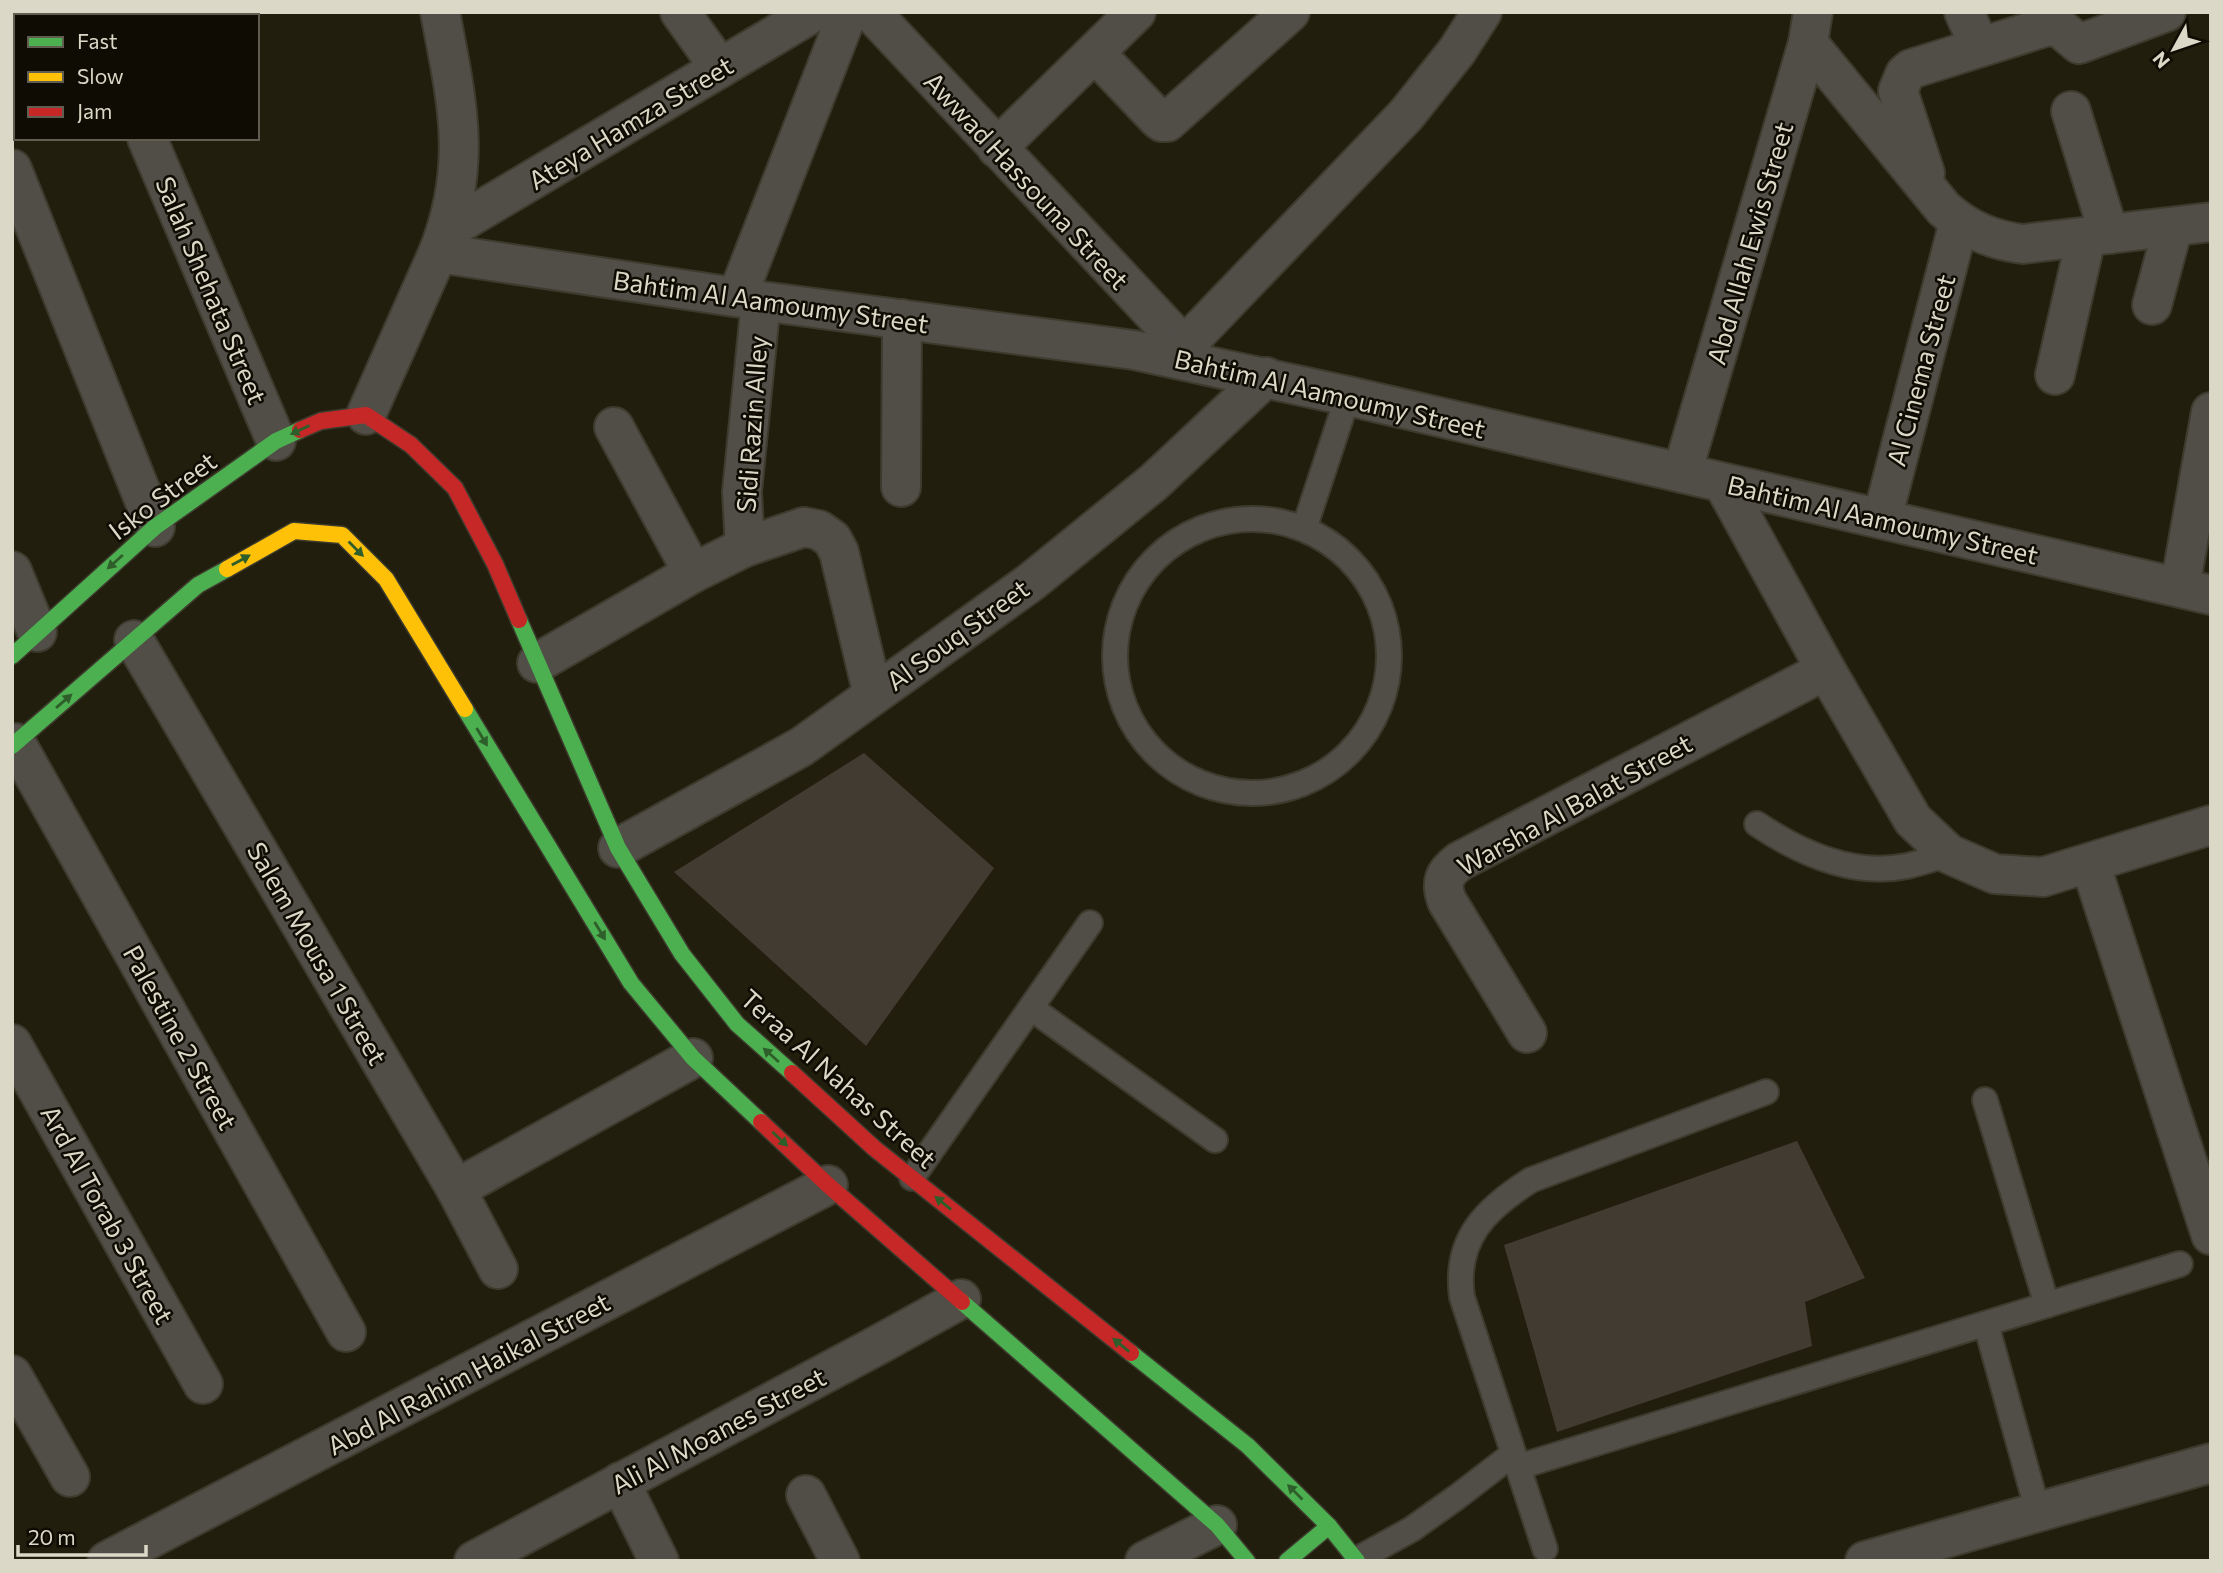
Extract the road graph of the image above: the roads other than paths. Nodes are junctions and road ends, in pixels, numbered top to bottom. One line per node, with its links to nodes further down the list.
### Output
1 (440, 12): 24 (street)
2 (680, 12): 14 (street)
3 (814, 12): 14 (street, Ateya Hamza Street)
4 (848, 12): 25 (street, Sidi Razin Alley)
5 (872, 12): 17 (street, Awwad Hassouna Street)
6 (1136, 12): 13 (street)
7 (1290, 12): 13 (street)
8 (1482, 12): 28 (street)
9 (1964, 12): 12 (street)
10 (2166, 12): 12 (street)
11 (1810, 28): 19 (street); 36 (street, Abd Allah Ewis Street)
12 (1980, 47): 19 (street)
13 (1095, 53): 17 (street)
14 (720, 68): 24 (street, Ateya Hamza Street)
15 (2071, 111): 23 (street)
16 (148, 140): 35 (street, Salah Shehata Street)
17 (997, 148): 28 (street, Awwad Hassouna Street)
18 (12, 169): 40 (street)
19 (1932, 195): 20 (street)
20 (1959, 222): 23 (street); 39 (street, Al Cinema Street)
21 (2211, 222): 22 (street)
22 (2174, 227): 23 (street); 26 (street)
23 (2097, 236): 29 (street)
24 (442, 242): 25 (street, Bahtim Al Aamoumy Street); 33 (street)
25 (749, 299): 27 (street, Bahtim Al Aamoumy Street); 42 (street, Sidi Razin Alley)
26 (2152, 305)
27 (902, 319): 28 (street, Bahtim Al Aamoumy Street); 38 (street)
28 (1178, 352): 30 (street, Bahtim Al Aamoumy Street)
29 (2055, 376)
30 (1266, 377): 31 (street, Bahtim Al Aamoumy Street); 50 (street, Al Souq Street)
31 (1348, 396): 36 (street, Bahtim Al Aamoumy Street); 41 (lane)
32 (2211, 412): 45 (street)
33 (366, 415): 35 (main road, Isko Street, one-way to 35); 48 (main road, Teraa Al Nahas Street)
34 (614, 427): 44 (street)
35 (276, 441): 40 (main road, Isko Street)
36 (1682, 473): 37 (street, Bahtim Al Aamoumy Street)
37 (1723, 483): 39 (street, Bahtim Al Aamoumy Street); 49 (street)
38 (901, 487)
39 (1882, 519): 45 (street, Bahtim Al Aamoumy Street)
40 (155, 527): 47 (main road, Isko Street, one-way to 47)
41 (1304, 530): 41 (lane)
42 (745, 547): 44 (street); 50 (street)
43 (12, 571): 47 (street)
44 (693, 573): 48 (street)
45 (2196, 591)
46 (134, 640): 51 (main road, one-way to 46); 61 (main road, one-way to 61); 68 (street, Salem Mousa 1 Street)
47 (24, 644)
48 (537, 663): 54 (main road, Teraa Al Nahas Street)
49 (1826, 670): 55 (street); 59 (street, Warsha Al Balat Street)
50 (873, 695): 54 (street, Al Souq Street)
51 (14, 744): 75 (street, Palestine 2 Street)
52 (1756, 824): 55 (lane)
53 (2211, 825): 56 (street)
54 (618, 848): 65 (main road, Teraa Al Nahas Street, one-way to 54)
55 (1950, 854): 56 (street)
56 (2090, 863): 66 (street)
57 (1090, 923): 58 (lane)
58 (1031, 1008): 64 (lane); 65 (lane)
59 (1527, 1033)
60 (12, 1044): 77 (street, Ard Al Torab 3 Street)
61 (693, 1058): 67 (main road, one-way to 67); 68 (street)
62 (1766, 1092): 78 (lane)
63 (1985, 1100): 73 (lane)
64 (1215, 1140)
65 (912, 1178): 85 (main road, Teraa Al Nahas Street, one-way to 65)
66 (2202, 1181): 69 (street)
67 (828, 1185): 72 (main road); 88 (street, Abd Al Rahim Haikal Street)
68 (456, 1189): 71 (street, Salem Mousa 1 Street)
69 (2211, 1235)
70 (2180, 1264): 73 (lane)
71 (498, 1269)
72 (961, 1299): 81 (street, Ali Al Moanes Street); 84 (main road)
73 (2047, 1305): 74 (lane)
74 (1986, 1324): 78 (lane); 83 (lane)
75 (346, 1332)
76 (12, 1375): 80 (street)
77 (203, 1384)
78 (1516, 1460): 86 (lane); 87 (lane)
79 (2211, 1463): 83 (street)
80 (70, 1477)
81 (620, 1482): 89 (street, Ali Al Moanes Street); 90 (street)
82 (806, 1495): 91 (street)
83 (2038, 1512): 95 (street)
84 (1217, 1525): 92 (street); 93 (main road)
85 (1329, 1526): 87 (main road, Teraa Al Nahas Street); 94 (main road)
86 (1545, 1549)
87 (1356, 1560)
88 (107, 1561)
89 (474, 1561)
90 (659, 1561)
91 (840, 1561)
92 (1145, 1561)
93 (1247, 1561)
94 (1287, 1561)
95 (1865, 1561)

